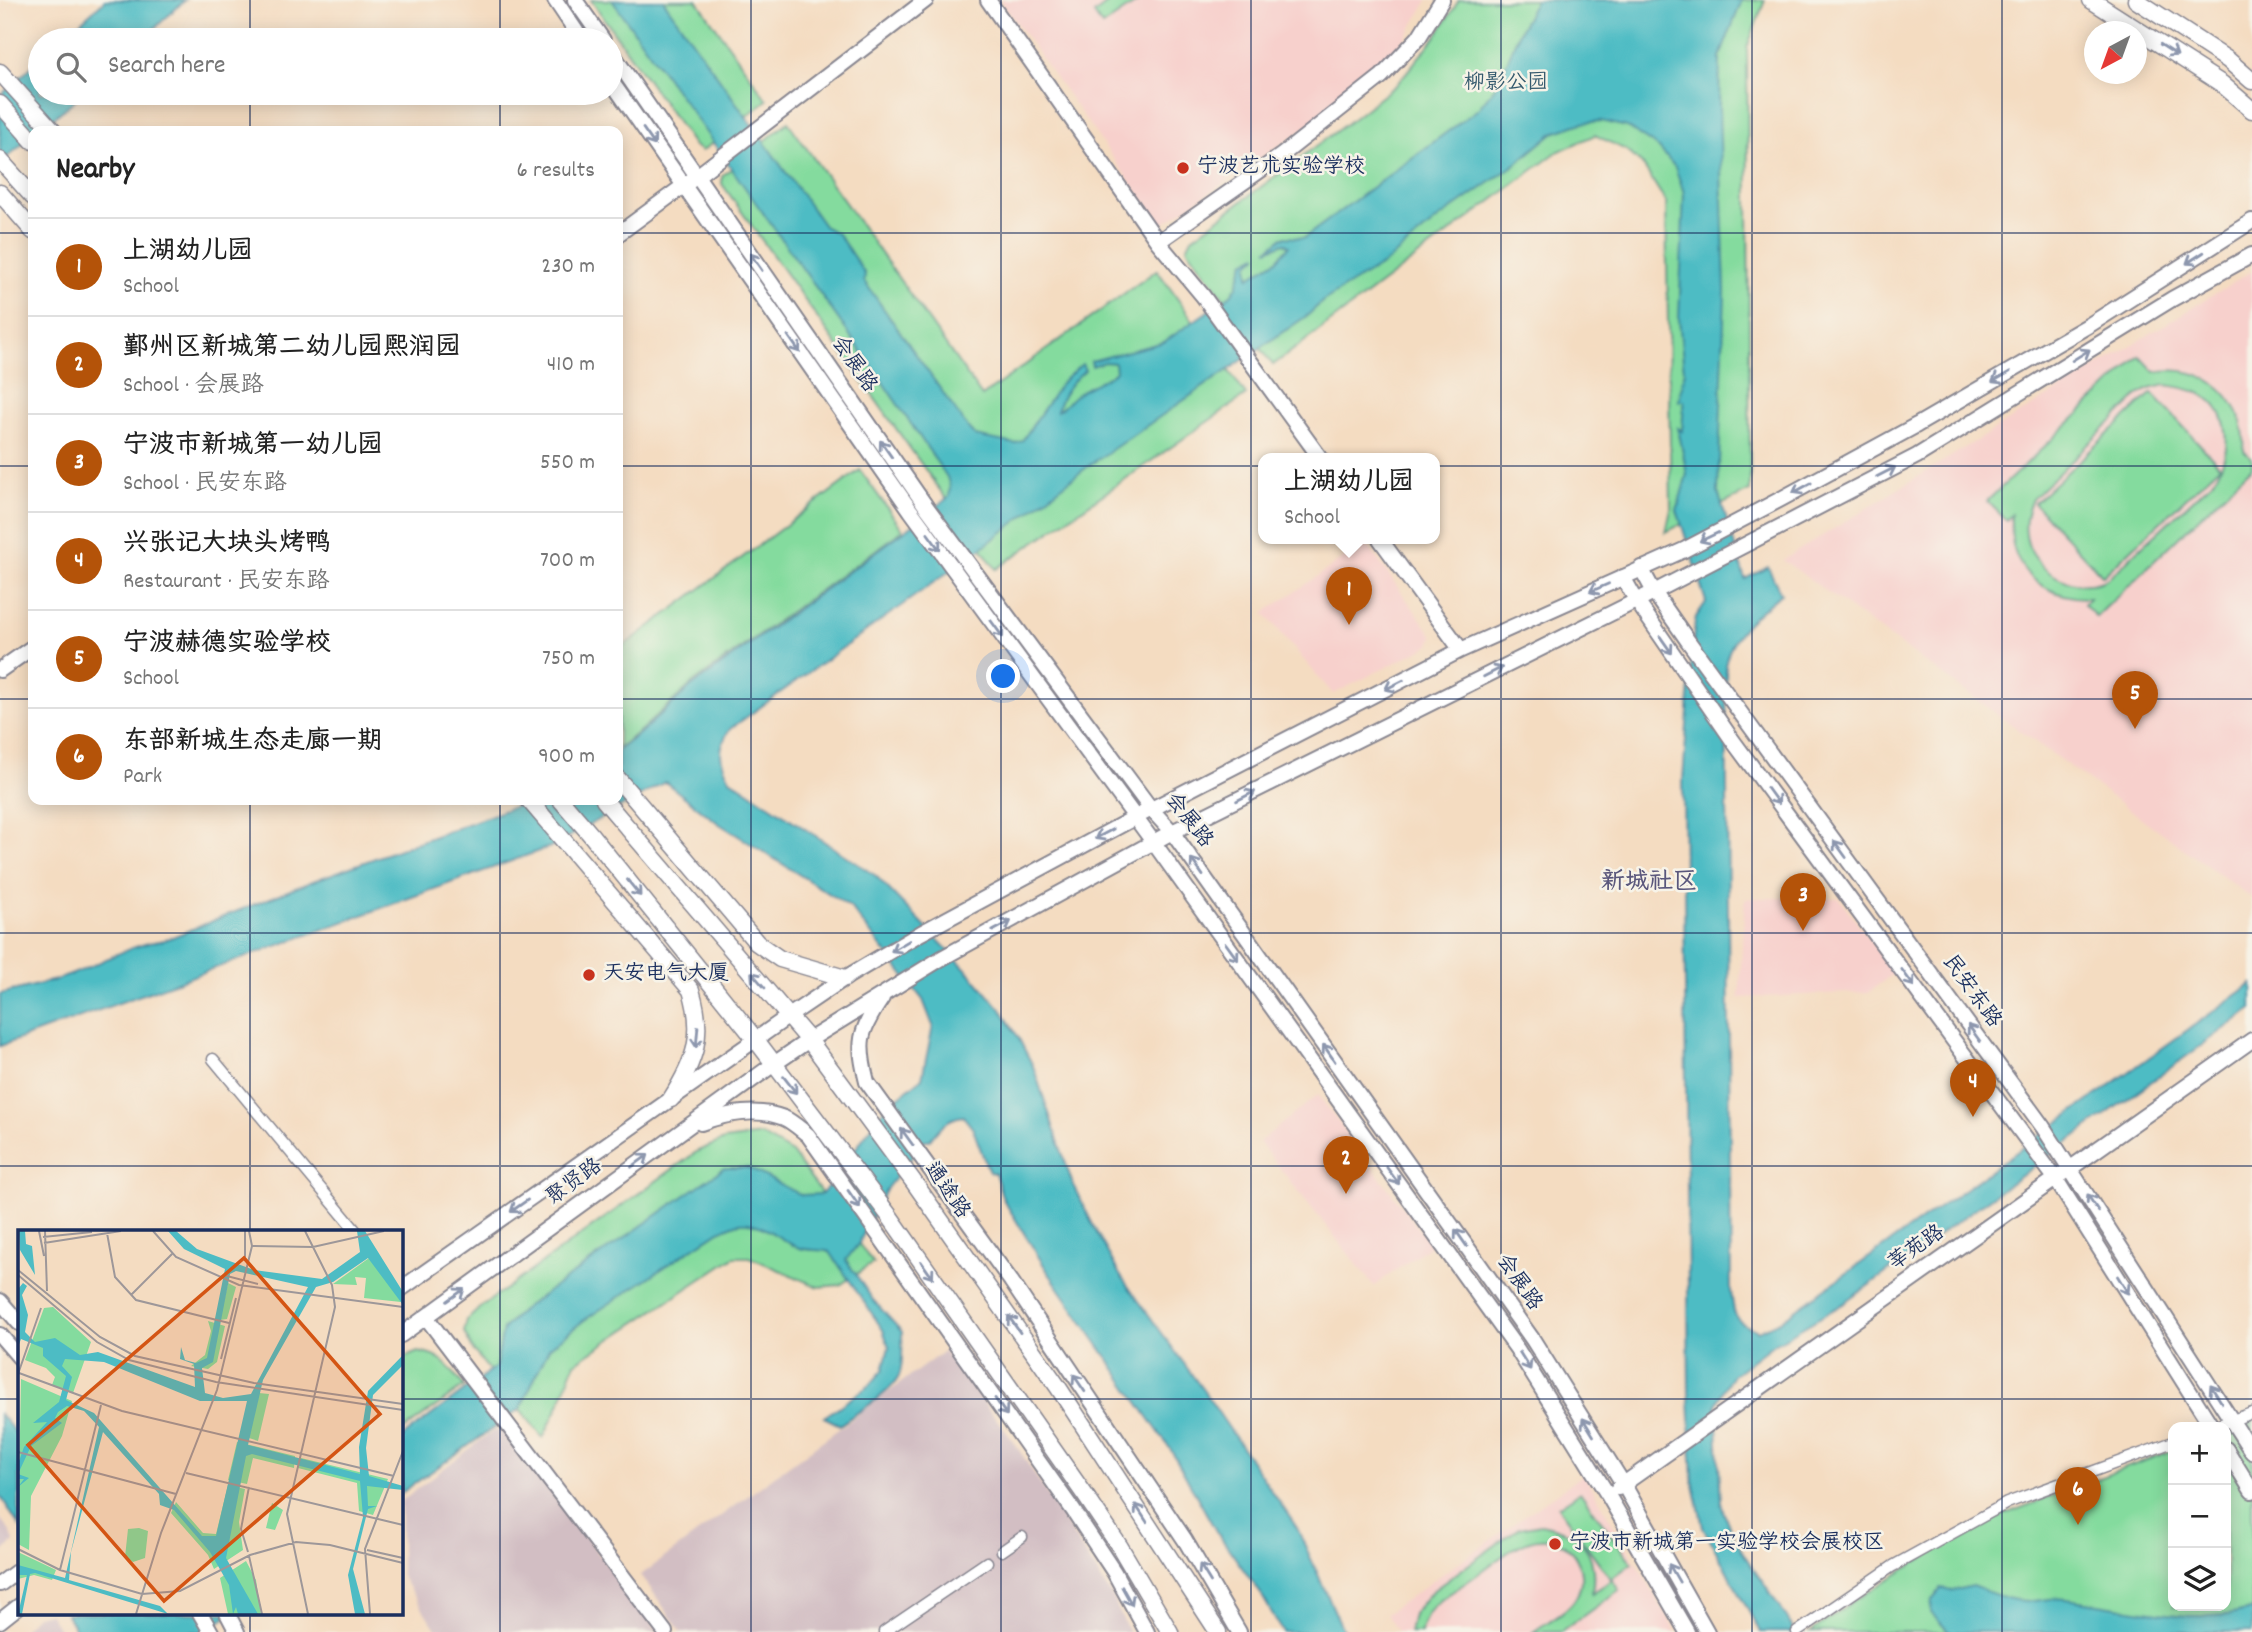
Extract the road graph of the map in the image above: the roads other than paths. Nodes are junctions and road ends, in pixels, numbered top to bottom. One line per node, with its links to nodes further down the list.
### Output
1 (555, 0): 8 (main road)
2 (575, 0): 9 (main road)
3 (926, 0): 21 (main road)
4 (988, 0): 28 (main road)
5 (1442, 0): 28 (main road)
6 (2091, 0): 17 (main road, one-way to 17)
7 (2137, 0): 12 (main road)
8 (574, 28)
9 (595, 28)
10 (623, 69): 21 (main road, 会展路)
11 (4, 77): 15 (main road)
12 (2252, 81)
13 (623, 98): 22 (main road, 会展路, one-way to 22)
14 (0, 104): 19 (main road)
15 (28, 104)
16 (29, 105): 18 (main road)
17 (2252, 110)
18 (48, 126)
19 (28, 135)
20 (1, 161): 23 (main road)
21 (697, 176): 22 (main road); 31 (main road, 会展路, one-way to 21)
22 (683, 186): 27 (main road); 31 (main road, 会展路, one-way to 31)
23 (28, 191)
24 (0, 192): 26 (main road)
25 (2252, 221): 33 (main road, 聚贤路, one-way to 33)
26 (28, 225)
27 (623, 230)
28 (1158, 242): 30 (main road)
29 (2252, 255): 35 (main road, 聚贤路, one-way to 29)
30 (1317, 453)
31 (918, 508): 44 (main road, 会展路); 45 (main road, 会展路, one-way to 45)
32 (1384, 544): 38 (main road)
33 (1641, 568): 34 (main road, 聚贤路); 35 (main road, 民安东路)
34 (1623, 577): 36 (main road, 民安东路); 38 (main road, 聚贤路, one-way to 38)
35 (1654, 593): 36 (main road, 聚贤路); 58 (main road, 民安东路, one-way to 35)
36 (1636, 600): 46 (main road, 聚贤路, one-way to 36); 59 (main road, 民安东路, one-way to 59)
37 (28, 650): 39 (main road)
38 (1461, 650): 44 (main road, 聚贤路, one-way to 44)
39 (0, 670)
40 (623, 785): 48 (main road)
41 (533, 805): 56 (main road, one-way to 56)
42 (565, 805): 51 (main road, one-way to 51)
43 (608, 805): 50 (main road, 通途路, one-way to 43)
44 (1151, 810): 45 (main road, 聚贤路); 46 (main road, 会展路)
45 (1134, 818): 47 (main road, 会展路); 48 (main road, 聚贤路, one-way to 48)
46 (1172, 832): 47 (main road, 聚贤路); 75 (main road, 会展路, one-way to 46)
47 (1154, 843): 49 (main road, 聚贤路, one-way to 47); 77 (main road, 会展路, one-way to 77)
48 (845, 978): 50 (main road, 聚贤路)
49 (886, 993): 52 (main road, 聚贤路); 94 (main road, one-way to 49)
50 (789, 1016): 51 (main road, 聚贤路); 52 (main road, 通途路)
51 (756, 1040): 55 (main road); 56 (main road, 聚贤路)
52 (809, 1040): 55 (main road, 聚贤路); 93 (main road, 通途路, one-way to 52)
53 (2252, 1040): 58 (main road, 莘苑路)
54 (213, 1059): 60 (street)
55 (774, 1064): 57 (main road, 聚贤路); 92 (main road, one-way to 92)
56 (671, 1099): 61 (main road, 聚贤路, one-way to 61)
57 (683, 1130): 63 (main road, 聚贤路, one-way to 57); 91 (main road, one-way to 91)
58 (2070, 1167): 59 (main road, 莘苑路); 69 (main road, 民安东路, one-way to 58)
59 (2050, 1172): 70 (main road, 民安东路, one-way to 70); 75 (main road, 莘苑路)
60 (355, 1230)
61 (402, 1286)
62 (0, 1301): 64 (main road)
63 (426, 1317): 65 (main road, 聚贤路); 89 (main road)
64 (18, 1322)
65 (402, 1334)
66 (0, 1335): 67 (main road)
67 (18, 1356)
68 (2252, 1413): 69 (street)
69 (2232, 1420): 71 (street); 73 (main road, 民安东路)
70 (2210, 1422)
71 (2227, 1422)
72 (2168, 1444): 97 (street)
73 (2252, 1452)
74 (2231, 1457): 76 (main road)
75 (1624, 1485): 77 (main road, 莘苑路); 96 (main road, 会展路, one-way to 75)
76 (2252, 1490)
77 (1608, 1495): 95 (main road, 会展路)
78 (1022, 1537): 79 (street)
79 (1002, 1551)
80 (987, 1562): 90 (street)
81 (18, 1571): 82 (main road)
82 (0, 1584)
83 (18, 1607): 86 (main road)
84 (201, 1614): 87 (main road)
85 (228, 1614): 88 (main road)
86 (0, 1621)
87 (211, 1632)
88 (237, 1632)
89 (665, 1632)
90 (884, 1632)
91 (1147, 1632)
92 (1170, 1632)
93 (1218, 1632)
94 (1239, 1632)
95 (1686, 1632)
96 (1707, 1632)
97 (1797, 1632)

